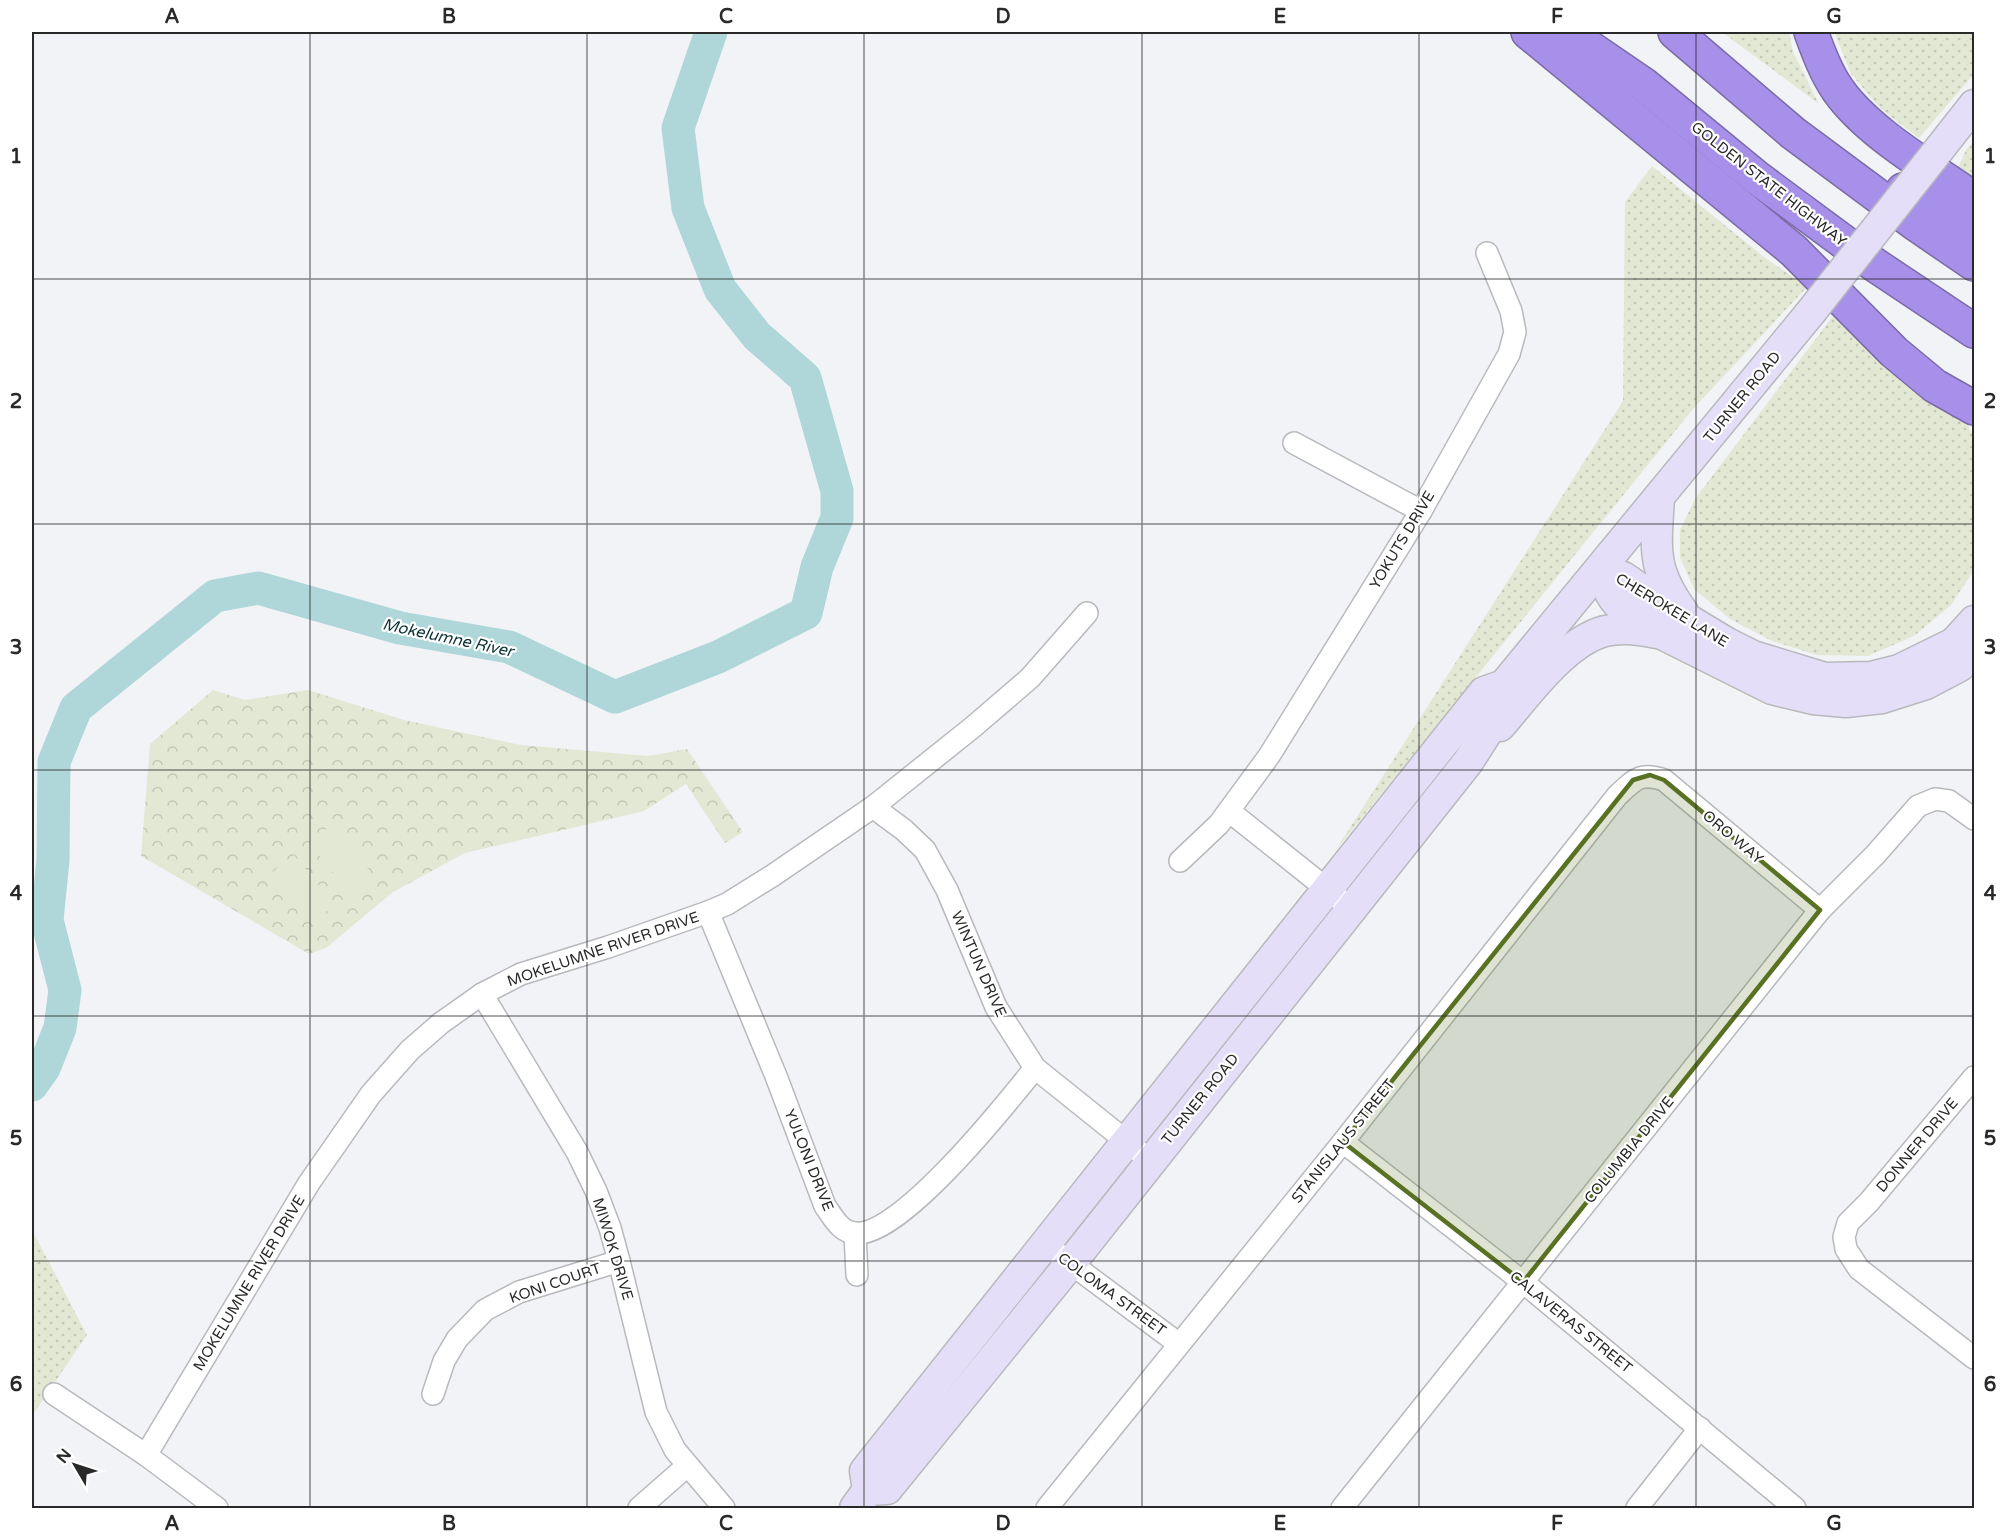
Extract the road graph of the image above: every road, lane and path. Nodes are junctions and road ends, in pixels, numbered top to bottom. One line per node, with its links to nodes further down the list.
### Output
1 (1528, 32): 11 (highway)
2 (1567, 32): 10 (highway, GOLDEN STATE HIGHWAY)
3 (1811, 32): 6 (highway)
4 (1679, 34): 7 (highway); 9 (highway)
5 (1974, 105): 13 (main road, TURNER ROAD, bridge)
6 (1974, 199)
7 (1974, 232)
8 (1487, 253): 14 (street, YOKUTS DRIVE)
9 (1974, 264)
10 (1974, 331)
11 (1974, 408)
12 (1294, 443): 14 (street)
13 (1659, 497): 15 (main road, TURNER ROAD); 17 (main road)
14 (1421, 511): 25 (street, YOKUTS DRIVE)
15 (1601, 570): 17 (main road, CHEROKEE LANE); 19 (main road, CHEROKEE LANE); 21 (main road, TURNER ROAD)
16 (1087, 613): 24 (street, MOKELUMNE RIVER DRIVE)
17 (1688, 620): 18 (main road, CHEROKEE LANE)
18 (1974, 621)
19 (1659, 634): 20 (main road, CHEROKEE LANE); 22 (main road)
20 (1974, 651)
21 (1504, 685): 22 (main road, TURNER ROAD); 28 (main road, TURNER ROAD)
22 (1468, 762): 29 (main road, TURNER ROAD)
23 (1641, 778): 30 (street, ORO WAY); 36 (street, STANISLAUS STREET)
24 (873, 807): 31 (street, MOKELUMNE RIVER DRIVE); 33 (street, WINTUN DRIVE)
25 (1229, 811): 27 (street, YOKUTS DRIVE); 28 (street)
26 (1974, 819): 30 (street, COLUMBIA DRIVE)
27 (1180, 861)
28 (1328, 891): 29 (street); 35 (main road, TURNER ROAD)
29 (1352, 909): 37 (main road, TURNER ROAD)
30 (1820, 910): 43 (street, COLUMBIA DRIVE)
31 (708, 912): 32 (street, MOKELUMNE RIVER DRIVE); 38 (street, YULONI DRIVE)
32 (482, 994): 40 (street, MIWOK DRIVE); 49 (street, MOKELUMNE RIVER DRIVE)
33 (1035, 1068): 35 (street, WINTUN DRIVE); 38 (street)
34 (1972, 1084): 45 (street, DONNER DRIVE)
35 (1127, 1142): 37 (street, WINTUN DRIVE); 39 (main road, TURNER ROAD)
36 (1343, 1142): 43 (street, CALAVERAS STREET); 44 (street, STANISLAUS STREET)
37 (1151, 1161): 41 (main road, TURNER ROAD)
38 (855, 1233): 42 (street)
39 (1046, 1245): 41 (street, COLOMA STREET); 51 (main road, TURNER ROAD)
40 (619, 1261): 47 (street, KONI COURT); 50 (street, MIWOK DRIVE)
41 (1070, 1264): 44 (street, COLOMA STREET); 51 (main road, TURNER ROAD)
42 (857, 1275)
43 (1523, 1282): 48 (street, CALAVERAS STREET); 56 (street, COLUMBIA DRIVE)
44 (1179, 1344): 55 (street, STANISLAUS STREET)
45 (1974, 1358)
46 (54, 1394): 49 (street)
47 (433, 1394)
48 (1700, 1428): 57 (street); 58 (street, CALAVERAS STREET)
49 (146, 1455): 52 (street)
50 (687, 1466): 53 (street); 54 (street, MIWOK DRIVE)
51 (862, 1499)
52 (217, 1509)
53 (639, 1509)
54 (724, 1509)
55 (1047, 1509)
56 (1342, 1509)
57 (1637, 1509)
58 (1795, 1509)

